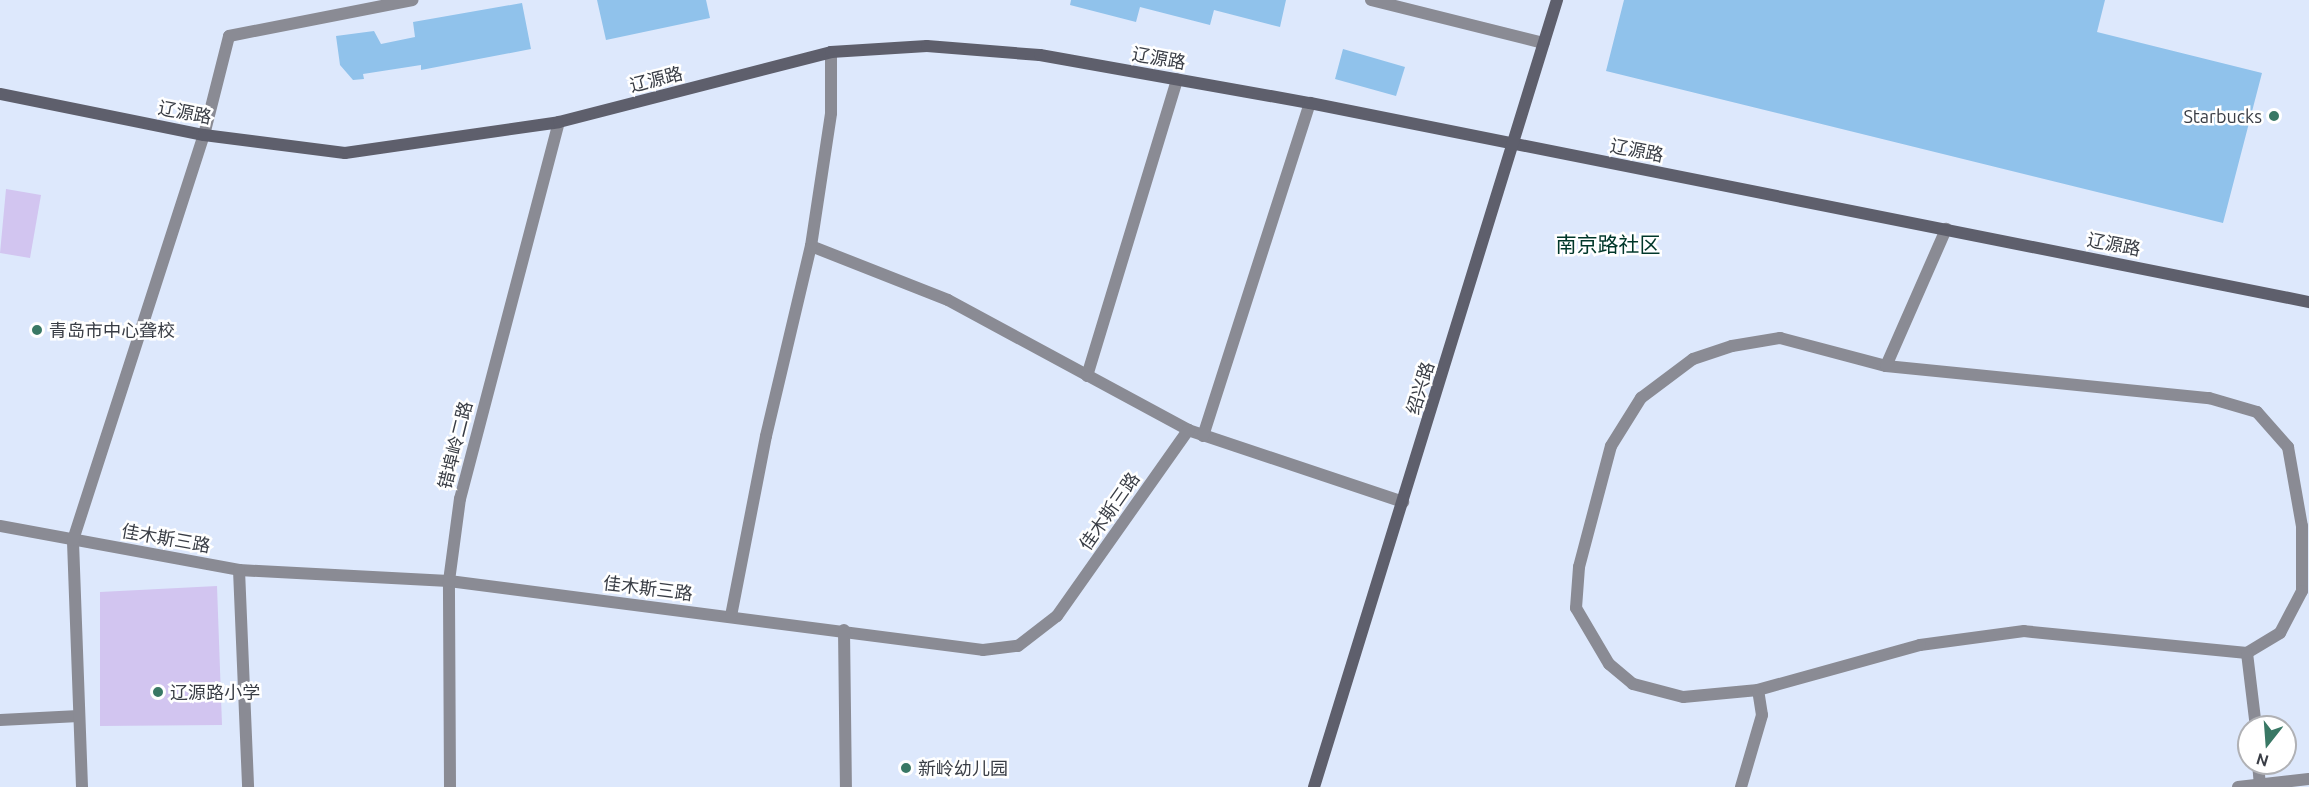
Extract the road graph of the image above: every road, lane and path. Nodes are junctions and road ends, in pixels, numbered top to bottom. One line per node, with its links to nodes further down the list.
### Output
1 (412, 0): 10 (street)
2 (1371, 0): 4 (street)
3 (1557, 0): 4 (street, 绍兴路)
4 (1544, 43): 11 (street, 绍兴路)
5 (831, 52): 6 (street, 辽源路); 9 (street, 辽源路); 13 (street)
6 (1177, 79): 8 (street, 辽源路); 16 (street)
7 (0, 94): 10 (street, 辽源路)
8 (1310, 103): 11 (street, 辽源路); 18 (street)
9 (559, 122): 10 (street, 辽源路); 23 (street, 错埠岭二路)
10 (204, 135): 21 (street)
11 (1515, 144): 12 (street, 辽源路); 19 (street, 绍兴路)
12 (1946, 229): 14 (street, 辽源路); 15 (street)
13 (811, 246): 16 (street); 24 (street)
14 (2309, 302)
15 (1886, 366): 26 (street); 27 (street)
16 (1087, 376): 17 (street)
17 (1188, 430): 18 (street); 25 (street, 佳木斯三路)
18 (1203, 436): 19 (street)
19 (1403, 502): 38 (street, 绍兴路)
20 (0, 526): 21 (street, 佳木斯三路)
21 (73, 540): 22 (street, 佳木斯三路); 29 (street)
22 (239, 570): 23 (street, 佳木斯三路); 35 (street)
23 (449, 580): 24 (street, 佳木斯三路); 36 (street, 错埠岭二路)
24 (731, 616): 25 (street, 佳木斯三路)
25 (844, 630): 37 (street)
26 (2247, 653): 27 (street); 28 (street)
27 (1758, 690): 39 (street)
28 (2255, 715)
29 (79, 716): 30 (street); 34 (street)
30 (0, 720)
31 (2259, 775): 33 (street)
32 (2309, 779): 33 (street)
33 (2260, 785): 40 (street)
34 (82, 787)
35 (248, 787)
36 (450, 787)
37 (846, 787)
38 (1314, 787)
39 (1741, 787)
40 (2238, 787)

